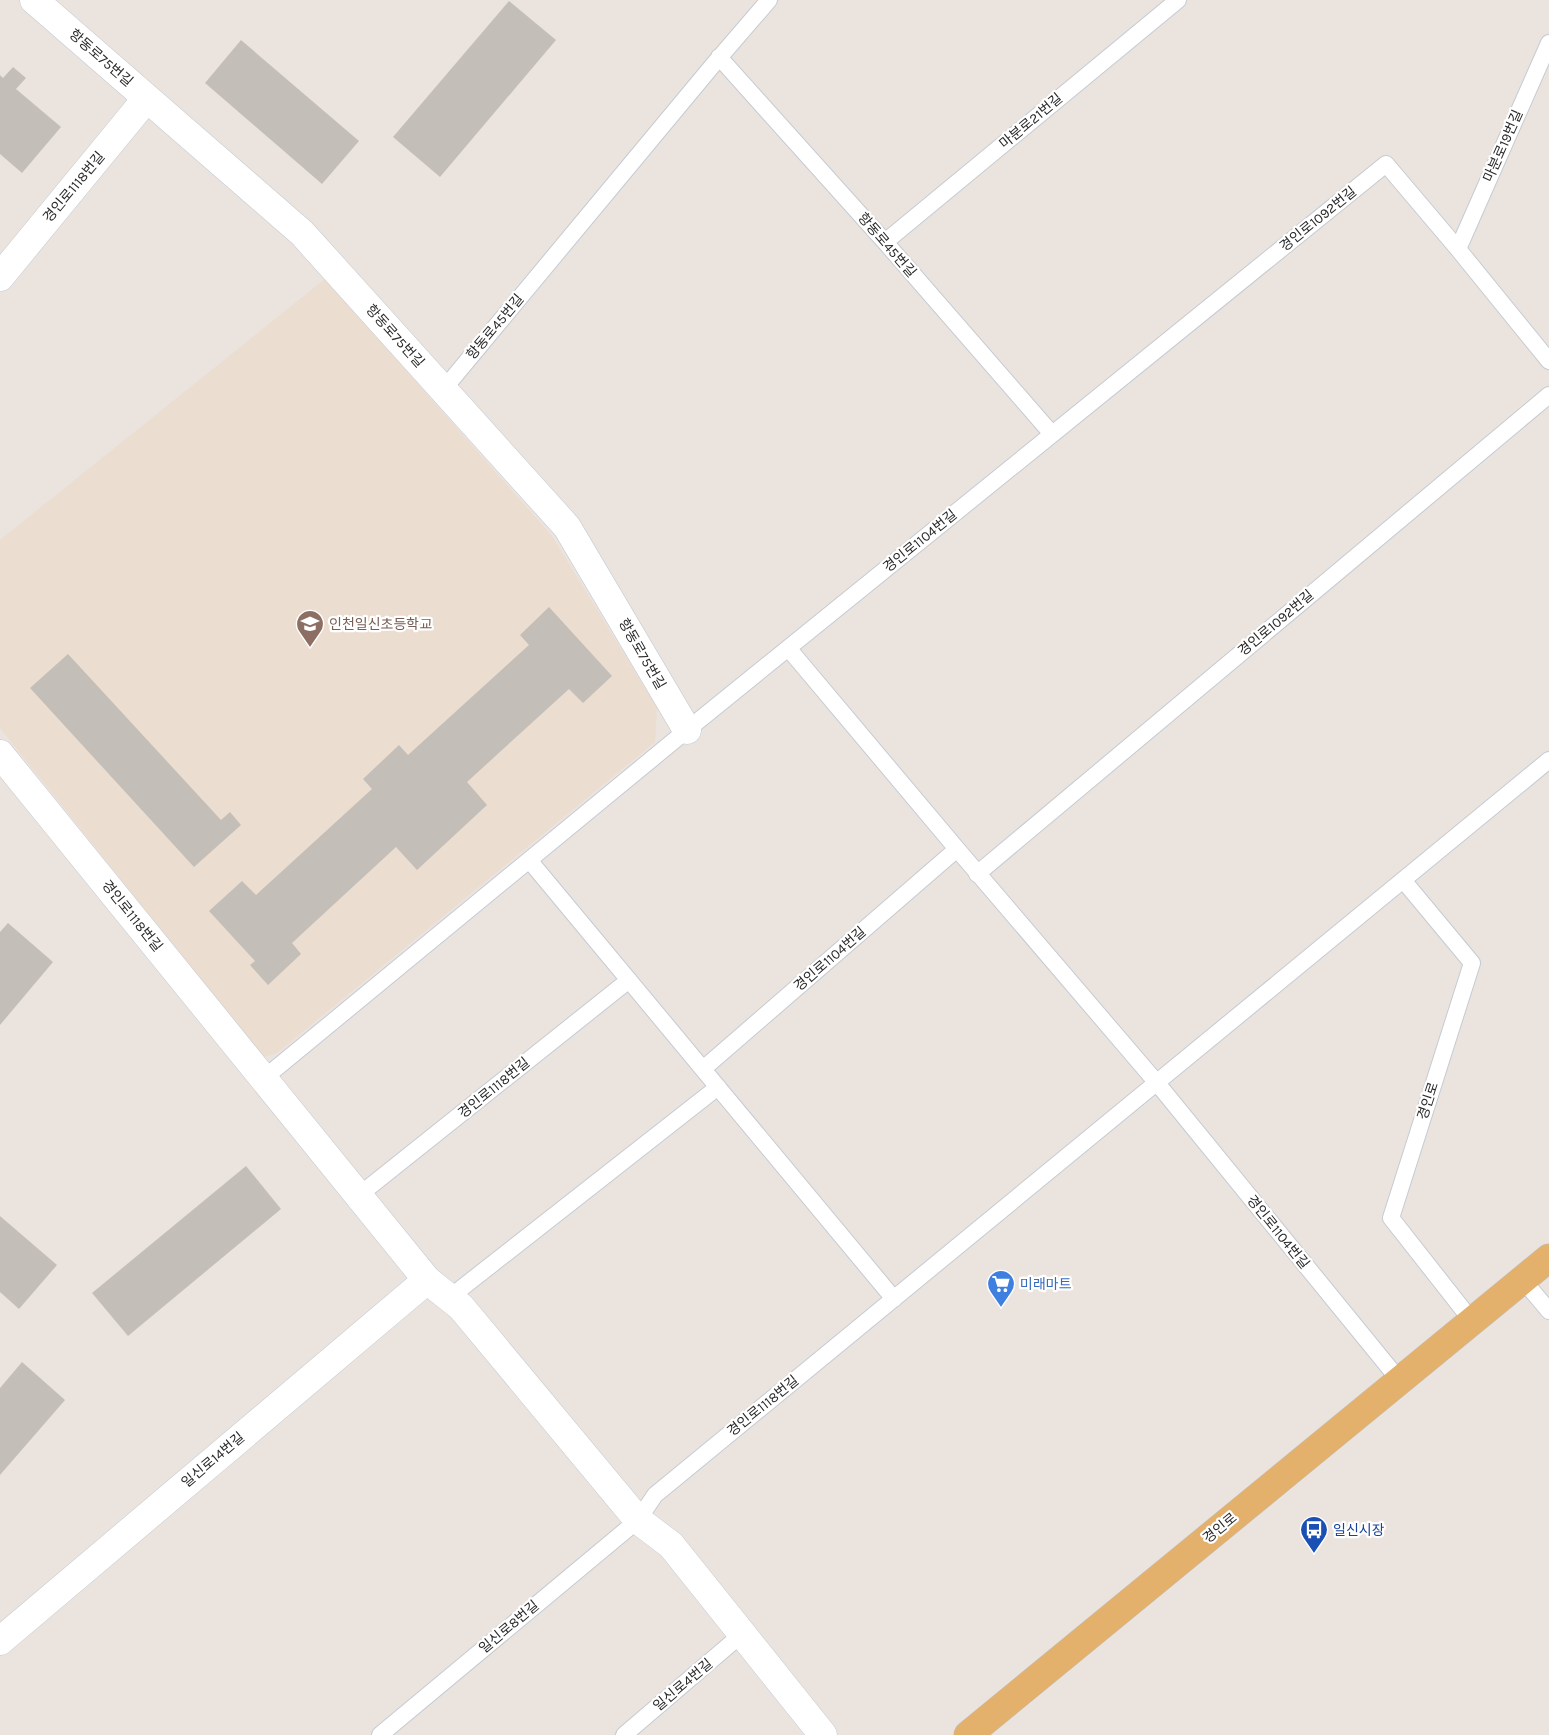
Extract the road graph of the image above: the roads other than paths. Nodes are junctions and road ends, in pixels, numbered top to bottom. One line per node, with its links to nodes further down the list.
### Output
1 (34, 0): 6 (street, 항동로75번길)
2 (769, 0): 5 (lane, 항동로45번길)
3 (1178, 0): 7 (lane, 마분로21번길)
4 (1549, 44): 8 (lane, 마분로19번길)
5 (719, 58): 7 (lane, 항동로45번길); 11 (lane, 항동로45번길)
6 (147, 98): 9 (street, 경인로1118번길); 11 (street, 항동로75번길)
7 (885, 242): 13 (lane, 항동로45번길)
8 (1458, 249): 10 (lane, 경인로1092번길); 13 (lane, 경인로1092번길)
9 (0, 277)
10 (1549, 361)
11 (443, 390): 15 (street, 항동로75번길)
12 (1549, 395): 20 (lane, 경인로1092번길)
13 (1052, 434): 14 (lane, 경인로1104번길)
14 (788, 648): 15 (lane, 경인로1104번길); 18 (lane, 경인로1104번길)
15 (687, 730): 19 (lane, 경인로1104번길)
16 (0, 754): 24 (street, 경인로1118번길)
17 (1549, 760): 21 (lane)
18 (957, 850): 20 (lane, 경인로1104번길); 23 (lane, 경인로1104번길)
19 (530, 860): 22 (lane); 24 (lane)
20 (977, 874): 25 (lane, 경인로1104번길)
21 (1404, 880): 25 (lane); 34 (lane, 경인로)
22 (629, 980): 23 (lane); 27 (lane, 경인로1118번길)
23 (703, 1069): 26 (lane)
24 (263, 1079): 27 (street, 경인로1118번길)
25 (1157, 1083): 32 (lane); 35 (lane, 경인로1104번길)
26 (718, 1087): 31 (lane); 32 (lane)
27 (358, 1196): 29 (street, 경인로1118번길)
28 (1549, 1258): 30 (main road, 경인로)
29 (426, 1280): 31 (street, 경인로1118번길); 38 (street, 일신로14번길)
30 (1523, 1280): 33 (lane); 34 (main road, 경인로)
31 (449, 1298): 36 (street, 경인로1118번길)
32 (894, 1299): 36 (lane, 경인로1118번길)
33 (1549, 1311)
34 (1472, 1321): 35 (main road, 경인로)
35 (1400, 1381): 42 (main road, 경인로)
36 (638, 1520): 37 (street, 경인로1118번길); 39 (lane, 일신로8번길)
37 (742, 1634): 40 (lane, 일신로4번길); 41 (street, 경인로1118번길)
38 (0, 1641)
39 (380, 1735)
40 (624, 1735)
41 (824, 1735)
42 (968, 1735)

